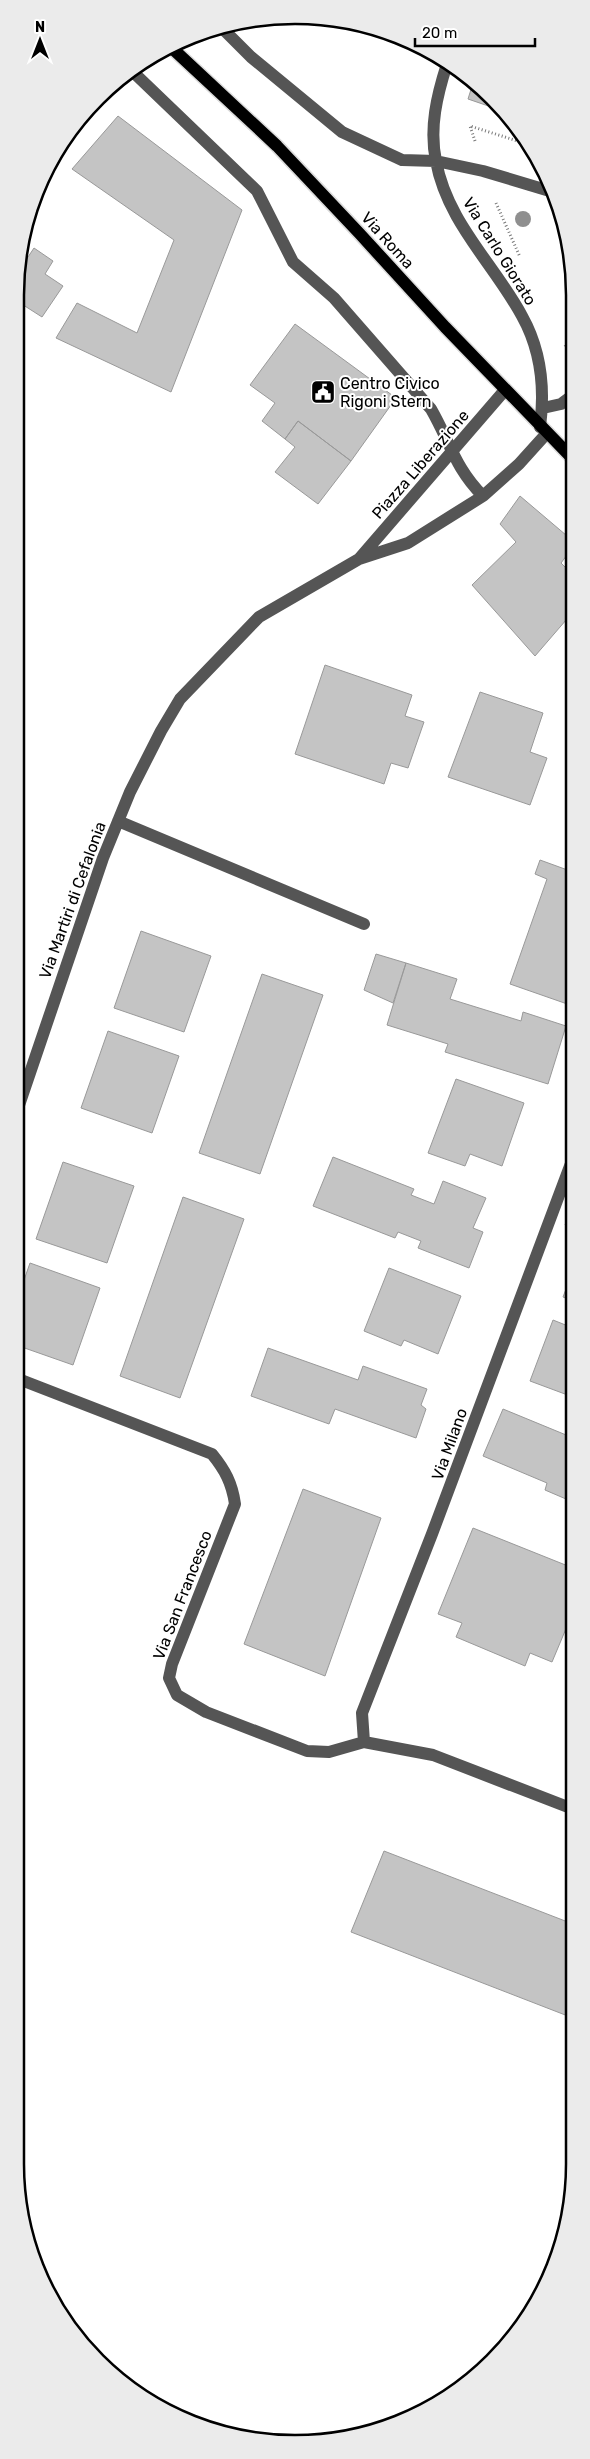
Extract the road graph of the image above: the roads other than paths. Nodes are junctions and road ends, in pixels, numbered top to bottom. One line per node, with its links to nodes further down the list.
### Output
1 (227, 33): 5 (street)
2 (176, 52): 7 (main road, Via Roma)
3 (446, 69): 5 (street, Via Carlo Giorato)
4 (136, 75): 11 (street)
5 (436, 161): 6 (street); 9 (street, Via Carlo Giorato)
6 (546, 190)
7 (505, 390): 10 (main road, Via Roma); 11 (street, Piazza Liberazione)
8 (566, 400): 9 (street)
9 (543, 408): 10 (street, Via Carlo Giorato)
10 (543, 430): 12 (main road, Via Roma); 13 (street, Piazza Liberazione)
11 (451, 452): 13 (street); 14 (street, Piazza Liberazione)
12 (566, 452)
13 (483, 496): 14 (street, Piazza Liberazione)
14 (360, 559): 15 (street, Piazza Liberazione)
15 (161, 731): 16 (street, Via Martiri di Cefalonia)
16 (118, 821): 17 (street); 18 (street, Via Martiri di Cefalonia)
17 (364, 924)
18 (24, 1090)
19 (566, 1177): 21 (street, Via Milano)
20 (24, 1381): 21 (street, Via San Francesco)
21 (364, 1742): 22 (street, Via San Francesco)
22 (566, 1806)

